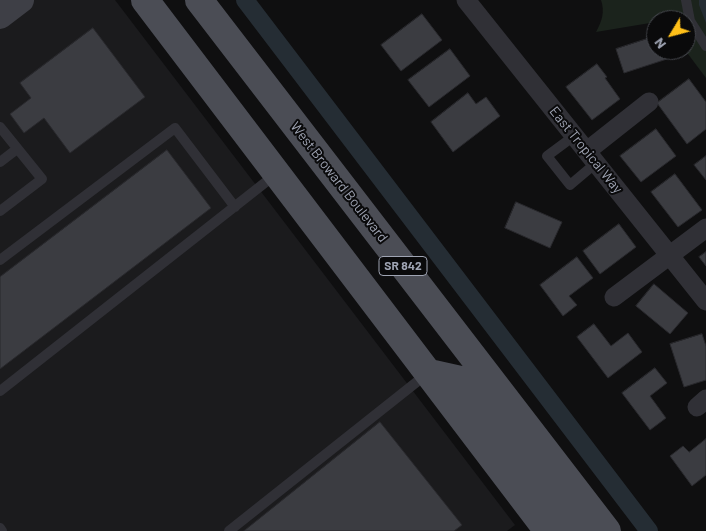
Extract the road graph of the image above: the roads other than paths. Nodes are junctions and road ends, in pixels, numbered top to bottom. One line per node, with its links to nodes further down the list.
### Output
1 (21, 0): 6 (street)
2 (146, 0): 14 (main road, SR 842)
3 (200, 0): 29 (main road, West Broward Boulevard / SR 842)
4 (466, 0): 10 (street, East Tropical Way)
5 (686, 0): 7 (lane)
6 (0, 16)
7 (706, 46)
8 (648, 102): 12 (street)
9 (0, 127): 11 (lane)
10 (574, 136): 12 (street, East Tropical Way); 12 (lane)
11 (17, 149): 13 (lane); 16 (lane)
12 (592, 157): 18 (street, East Tropical Way)
13 (0, 162)
14 (277, 174): 15 (lane); 22 (main road, SR 842)
15 (235, 207): 19 (lane); 23 (lane)
16 (0, 211)
17 (706, 228): 18 (street)
18 (670, 254): 20 (street); 21 (street, East Tropical Way)
19 (0, 260)
20 (614, 297)
21 (706, 300)
22 (429, 372): 26 (lane); 27 (main road, SR 842); 28 (main road)
23 (0, 392)
24 (0, 528): 25 (lane)
25 (2, 531)
26 (229, 531)
27 (548, 531)
28 (578, 531)
29 (607, 531)

